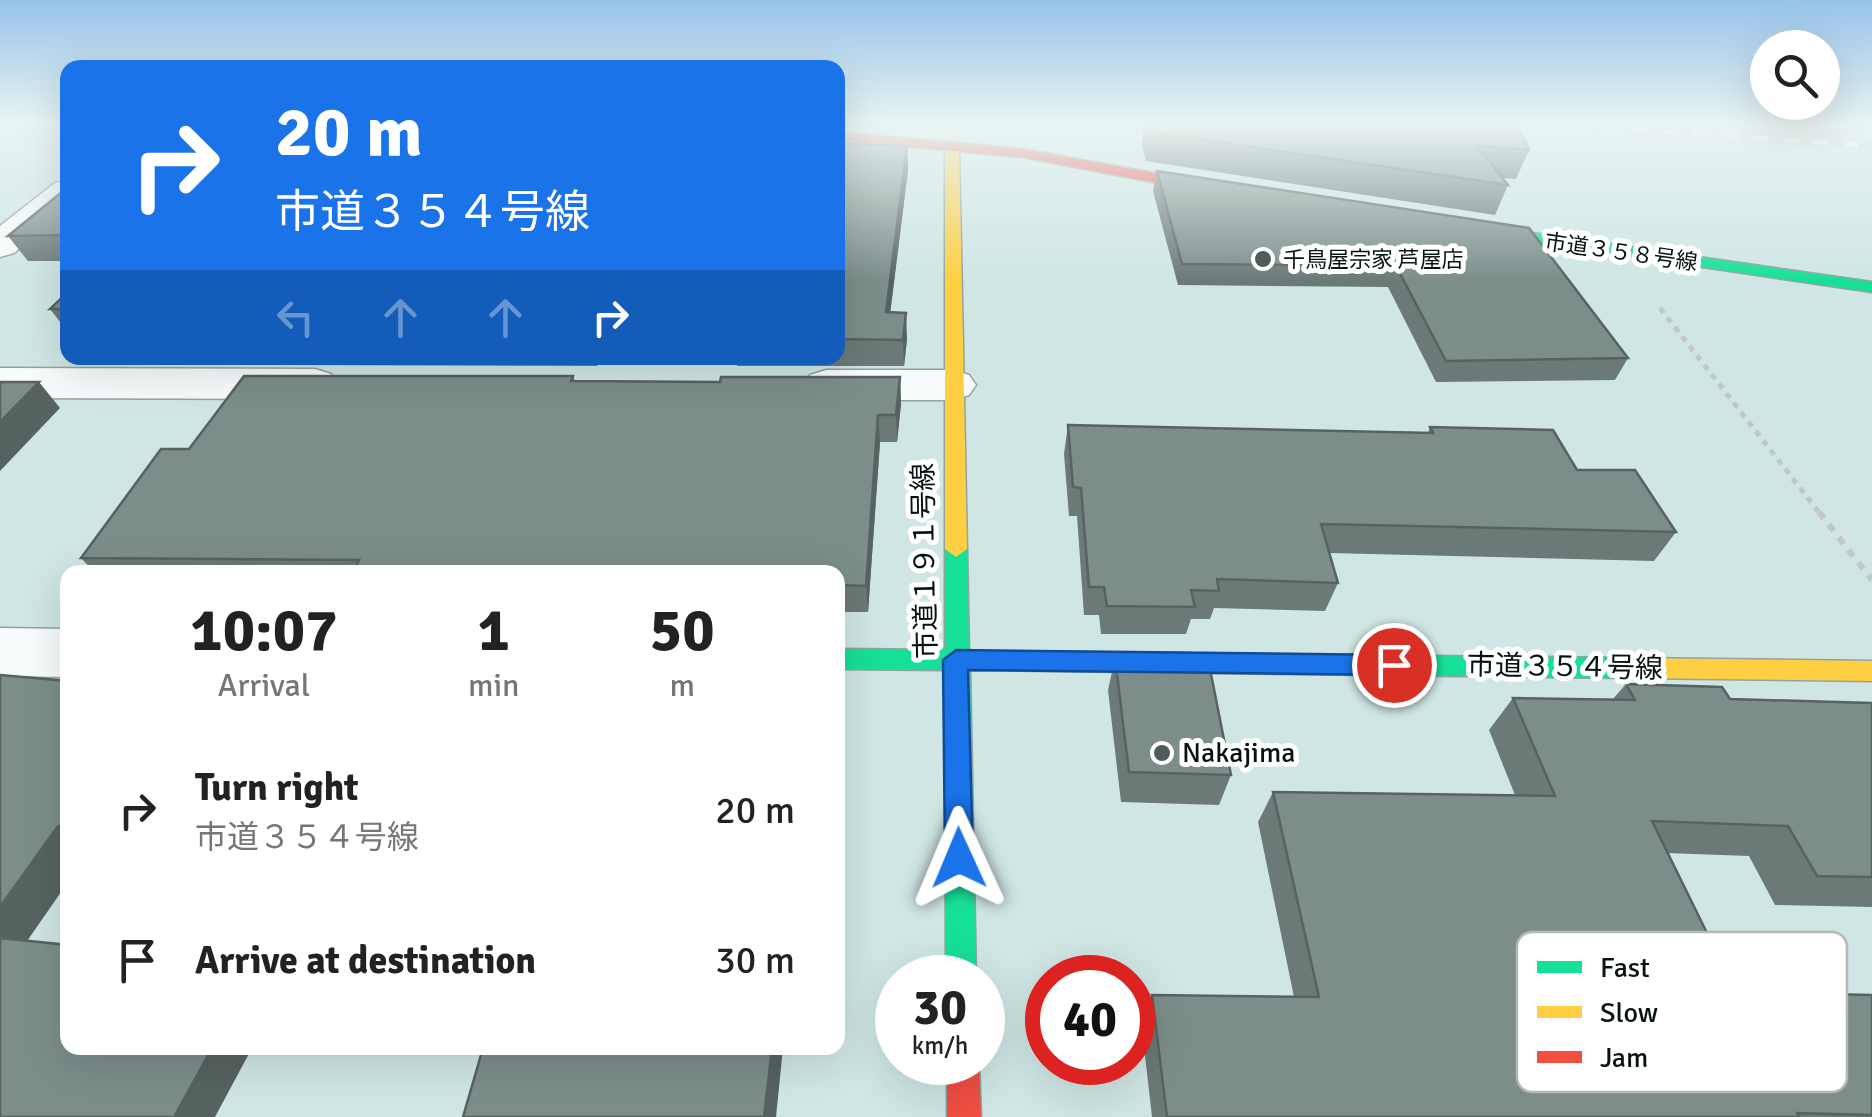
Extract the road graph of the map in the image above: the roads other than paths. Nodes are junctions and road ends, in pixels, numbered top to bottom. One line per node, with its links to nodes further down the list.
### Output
1 (952, 177): 11 (street, 市道１９１号線)
2 (1157, 177): 3 (street)
3 (1259, 196)
4 (60, 197): 6 (street)
5 (1435, 224): 7 (street, 市道３５８号線)
6 (0, 246)
7 (1872, 287)
8 (0, 383): 9 (street)
9 (358, 384)
10 (774, 384): 11 (street)
11 (953, 385): 15 (street, 市道１９１号線)
12 (0, 652): 13 (street)
13 (60, 653)
14 (845, 659): 15 (street, 市道３５４号線)
15 (956, 660): 16 (street, 市道３５４号線); 17 (street, 市道１９１号線)
16 (1872, 671)
17 (961, 955)
18 (963, 1085): 19 (street)
19 (964, 1117)

